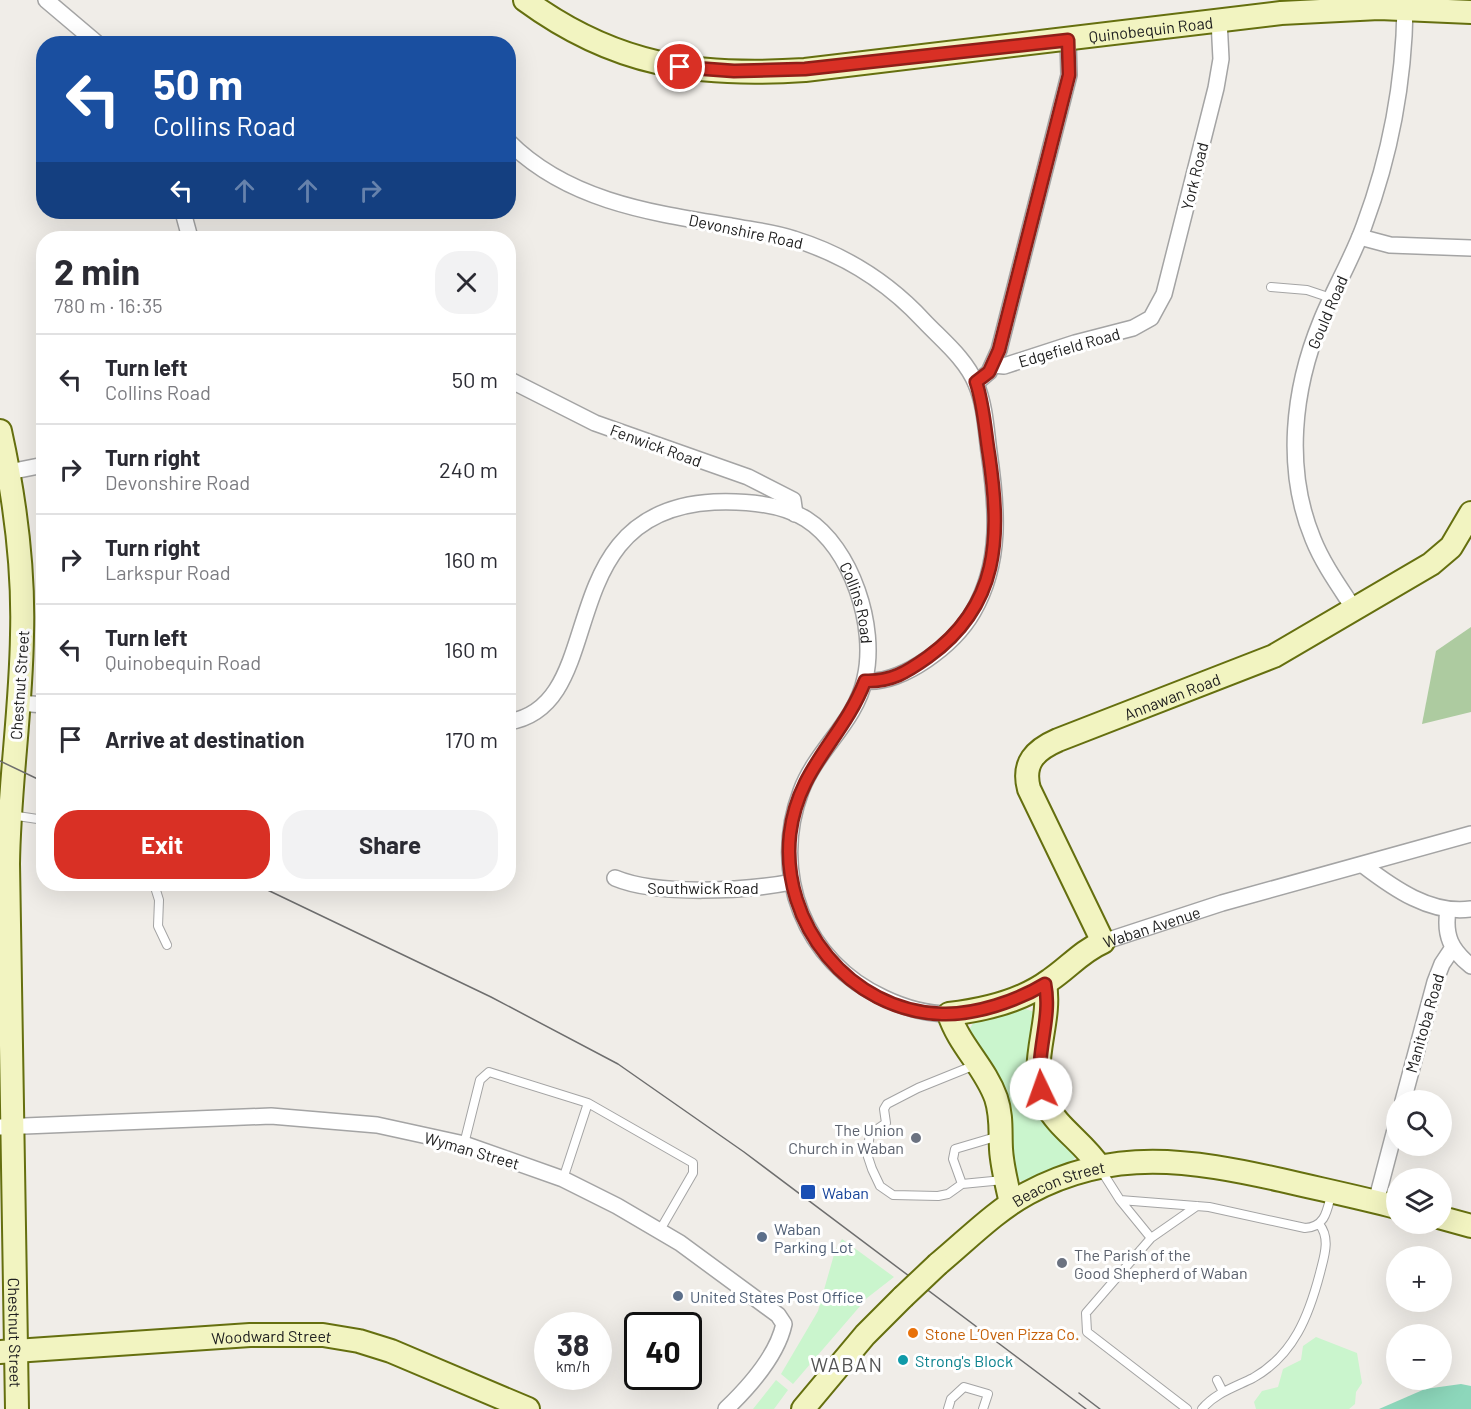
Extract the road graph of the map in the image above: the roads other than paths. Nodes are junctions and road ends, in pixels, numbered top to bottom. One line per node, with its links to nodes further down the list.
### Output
1 (46, 0): 6 (street)
2 (525, 0): 7 (main road, Quinobequin Road)
3 (1405, 8): 4 (main road, Quinobequin Road); 5 (main road, Quinobequin Road); 9 (street, Gould Road)
4 (1471, 12)
5 (1220, 20): 7 (main road, Quinobequin Road); 13 (street, York Road)
6 (89, 36)
7 (1068, 40): 14 (street)
8 (516, 148): 15 (street, Devonshire Road)
9 (1360, 237): 10 (street); 12 (street, Gould Road)
10 (1471, 248)
11 (1271, 287): 12 (lane)
12 (1331, 298): 22 (street, Gould Road)
13 (1143, 323): 14 (street, Edgefield Road)
14 (993, 365): 15 (street)
15 (976, 382): 23 (street, Devonshire Road)
16 (516, 383): 21 (street, Fenwick Road)
17 (0, 431): 19 (main road, Chestnut Street)
18 (36, 467): 19 (street)
19 (9, 472): 24 (main road, Chestnut Street)
20 (1471, 513): 22 (main road, Annawan Road)
21 (795, 514): 23 (street, Collins Road); 26 (street, Collins Road)
22 (1354, 609): 36 (main road, Annawan Road)
23 (865, 681): 32 (street, Collins Road)
24 (19, 703): 25 (street); 27 (main road, Chestnut Street)
25 (36, 704)
26 (516, 720)
27 (9, 815): 28 (lane); 37 (main road, Chestnut Street)
28 (36, 819)
29 (1471, 834): 30 (street, Waban Avenue)
30 (1363, 865): 35 (street); 36 (street, Waban Avenue)
31 (615, 879): 32 (street, Southwick Road)
32 (792, 882): 42 (street, Collins Road)
33 (156, 891): 38 (lane)
34 (1471, 909): 35 (street)
35 (1448, 910): 39 (street)
36 (1103, 942): 41 (main road, Waban Avenue)
37 (4, 945): 46 (main road, Chestnut Street)
38 (167, 945)
39 (1452, 949): 40 (street); 44 (street, Manitoba Road)
40 (1471, 966)
41 (1045, 984): 42 (main road, Collins Road); 49 (main road)
42 (949, 1014): 43 (main road)
43 (979, 1064): 47 (main road); 52 (lane)
44 (1406, 1090)
45 (588, 1103): 48 (lane); 50 (lane); 61 (lane)
46 (6, 1128): 48 (street, Wyman Street); 63 (main road, Chestnut Street)
47 (1001, 1136): 51 (main road); 52 (lane)
48 (464, 1144): 50 (street, Wyman Street)
49 (1099, 1166): 53 (main road, Beacon Street); 54 (lane); 55 (main road, Beacon Street)
50 (563, 1179): 61 (street, Wyman Street)
51 (1005, 1180): 52 (lane); 55 (main road)
52 (962, 1184)
53 (1332, 1191): 56 (main road, Beacon Street); 59 (lane)
54 (1120, 1200): 57 (lane); 62 (lane)
55 (1011, 1203): 69 (main road, Beacon Street, bridge)
56 (1386, 1204)
57 (1197, 1206): 59 (lane); 62 (lane)
58 (1452, 1221): 60 (main road)
59 (1319, 1224): 65 (lane)
60 (1471, 1226)
61 (660, 1230): 68 (street, Wyman Street)
62 (1151, 1238): 72 (lane)
63 (8, 1352): 66 (main road, Chestnut Street); 67 (main road, Woodward Street)
64 (1217, 1380): 65 (lane)
65 (1223, 1392): 73 (lane)
66 (17, 1409)
67 (528, 1409)
68 (726, 1409)
69 (803, 1409)
70 (948, 1409): 71 (lane)
71 (984, 1409)
72 (1187, 1409)
73 (1202, 1409)

